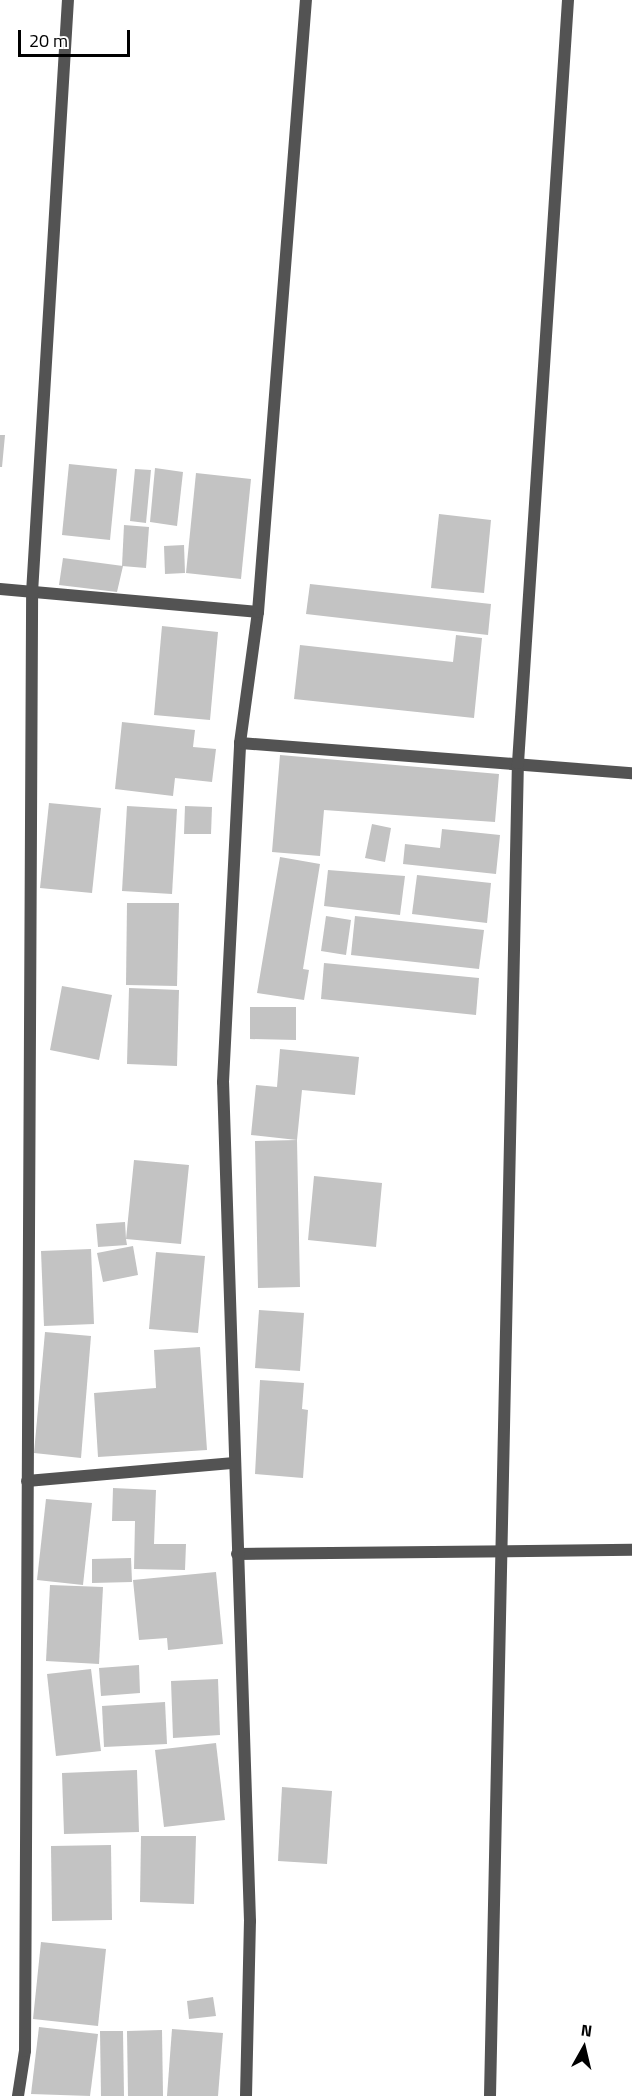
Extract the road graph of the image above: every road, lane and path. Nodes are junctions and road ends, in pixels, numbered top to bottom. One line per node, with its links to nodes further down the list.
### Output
1 (68, 0): 5 (street)
2 (306, 0): 6 (street)
3 (568, 0): 8 (street)
4 (0, 589): 5 (street)
5 (32, 593): 6 (street); 11 (street)
6 (258, 612): 7 (street)
7 (240, 743): 8 (street); 10 (street)
8 (518, 763): 9 (street); 13 (street)
9 (632, 773)
10 (234, 1463): 11 (street); 14 (street)
11 (27, 1481): 15 (street)
12 (632, 1550): 13 (street)
13 (498, 1553): 14 (street); 17 (street)
14 (237, 1554): 16 (street)
15 (18, 2096)
16 (246, 2096)
17 (490, 2096)

